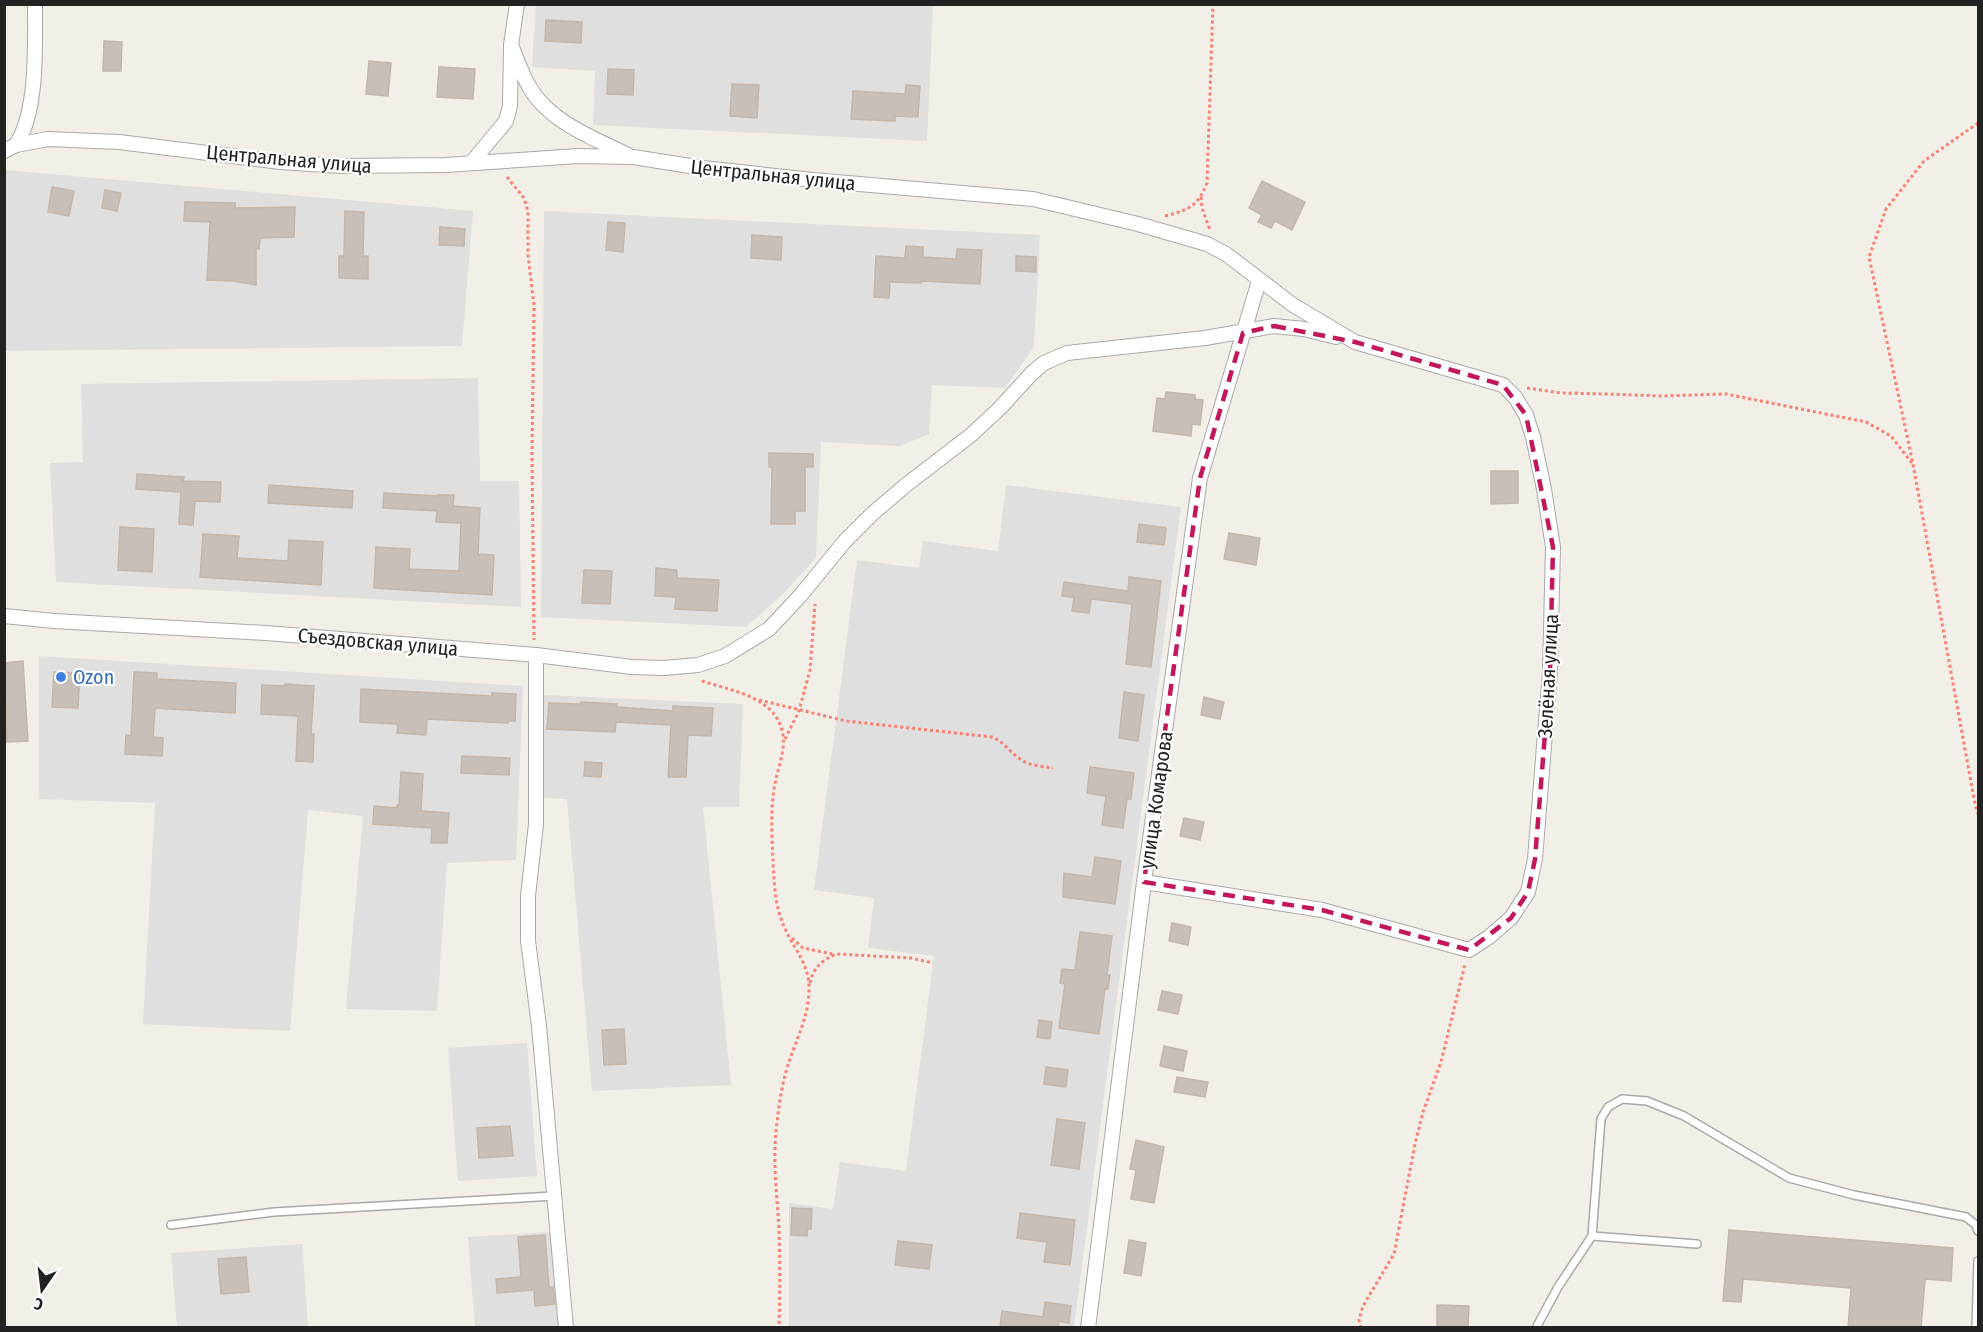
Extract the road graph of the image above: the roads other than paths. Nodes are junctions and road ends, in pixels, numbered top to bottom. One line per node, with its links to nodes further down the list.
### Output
1 (35, 4): 4 (street)
2 (517, 4): 3 (street)
3 (511, 45): 5 (street); 6 (street)
4 (10, 148): 6 (street, Центральная улица)
5 (633, 157): 6 (street, Центральная улица); 7 (street, Центральная улица)
6 (472, 162)
7 (1259, 280): 8 (street, улица Комарова); 9 (street, Центральная улица)
8 (1243, 333): 9 (street, Съездовская улица); 12 (street, Съездовская улица); 13 (street, улица Комарова)
9 (1355, 342): 10 (street, Центральная улица)
10 (1503, 385): 13 (street, Зелёная улица)
11 (4, 616): 12 (street, Съездовская улица)
12 (536, 656): 14 (street)
13 (1144, 882): 21 (street, улица Комарова)
14 (554, 1196): 15 (lane); 20 (street)
15 (171, 1225)
16 (1978, 1231): 17 (lane)
17 (1592, 1236): 18 (lane); 22 (lane)
18 (1697, 1244)
19 (1978, 1261): 23 (lane)
20 (566, 1328)
21 (1088, 1328)
22 (1536, 1328)
23 (1976, 1328)

